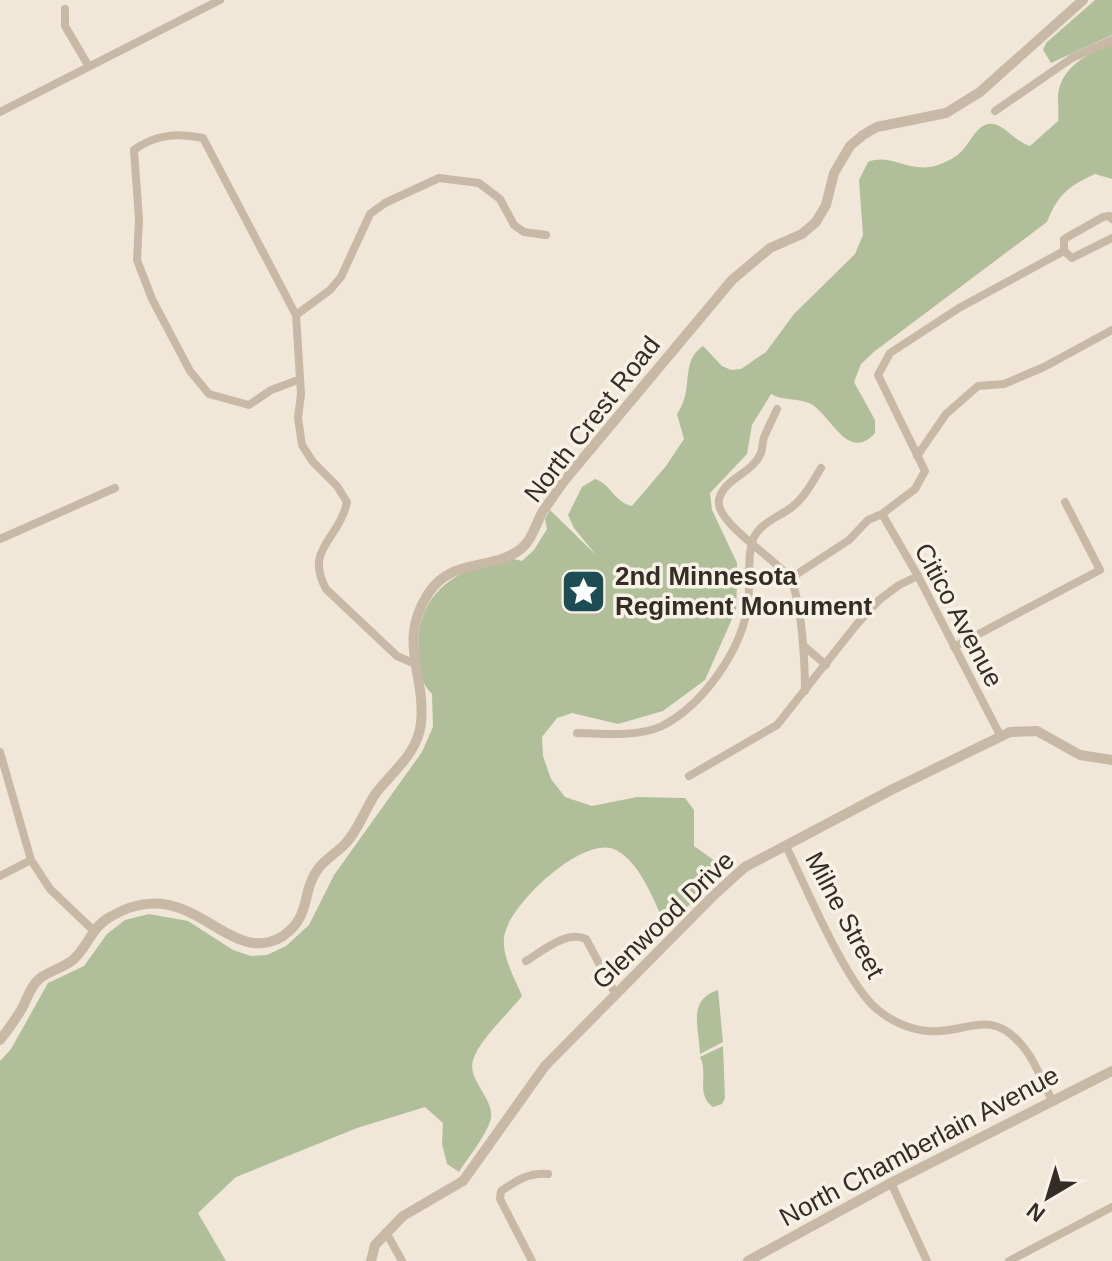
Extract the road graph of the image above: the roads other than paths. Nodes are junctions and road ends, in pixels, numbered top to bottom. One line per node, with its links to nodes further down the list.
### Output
1 (220, 0): 5 (street)
2 (1083, 0): 28 (street, North Crest Road)
3 (65, 9): 5 (street)
4 (1112, 40): 6 (street)
5 (88, 65): 7 (street)
6 (995, 111)
7 (0, 112)
8 (1112, 219): 11 (street)
9 (546, 235): 12 (street)
10 (1112, 238): 11 (street)
11 (1064, 251): 17 (street)
12 (296, 315): 15 (street); 15 (street)
13 (1109, 332): 14 (street); 17 (street)
14 (1111, 343)
15 (298, 380): 28 (street)
16 (777, 409): 23 (street)
17 (917, 456): 21 (street)
18 (821, 468): 23 (street)
19 (115, 488): 22 (street)
20 (1065, 502): 27 (street)
21 (882, 514): 24 (street, Citico Avenue); 25 (street)
22 (0, 539)
23 (752, 542): 25 (street); 31 (street)
24 (918, 576): 27 (street, Citico Avenue); 29 (street)
25 (791, 578): 26 (street)
26 (804, 645): 29 (street); 30 (street)
27 (954, 647): 32 (street, Citico Avenue)
28 (413, 663): 39 (street, North Crest Road)
29 (826, 665): 30 (street)
30 (805, 691): 35 (street)
31 (577, 733)
32 (1000, 735): 34 (street, Glenwood Drive); 36 (street, Glenwood Drive)
33 (0, 752): 37 (street)
34 (1112, 760)
35 (689, 776)
36 (786, 846): 41 (street, Glenwood Drive); 44 (street, Milne Street)
37 (31, 860): 38 (street); 39 (street)
38 (0, 876)
39 (94, 931): 42 (street, North Crest Road)
40 (526, 961): 41 (street)
41 (616, 995): 48 (street, Glenwood Drive)
42 (0, 1040)
43 (1112, 1071): 44 (street, North Chamberlain Avenue)
44 (1052, 1100): 46 (street, North Chamberlain Avenue)
45 (548, 1174): 51 (street)
46 (891, 1183): 52 (street, North Chamberlain Avenue); 53 (street)
47 (1112, 1207): 54 (street)
48 (386, 1232): 49 (street, Glenwood Drive); 50 (street)
49 (371, 1261)
50 (402, 1261)
51 (532, 1261)
52 (748, 1261)
53 (927, 1261)
54 (1009, 1261)

